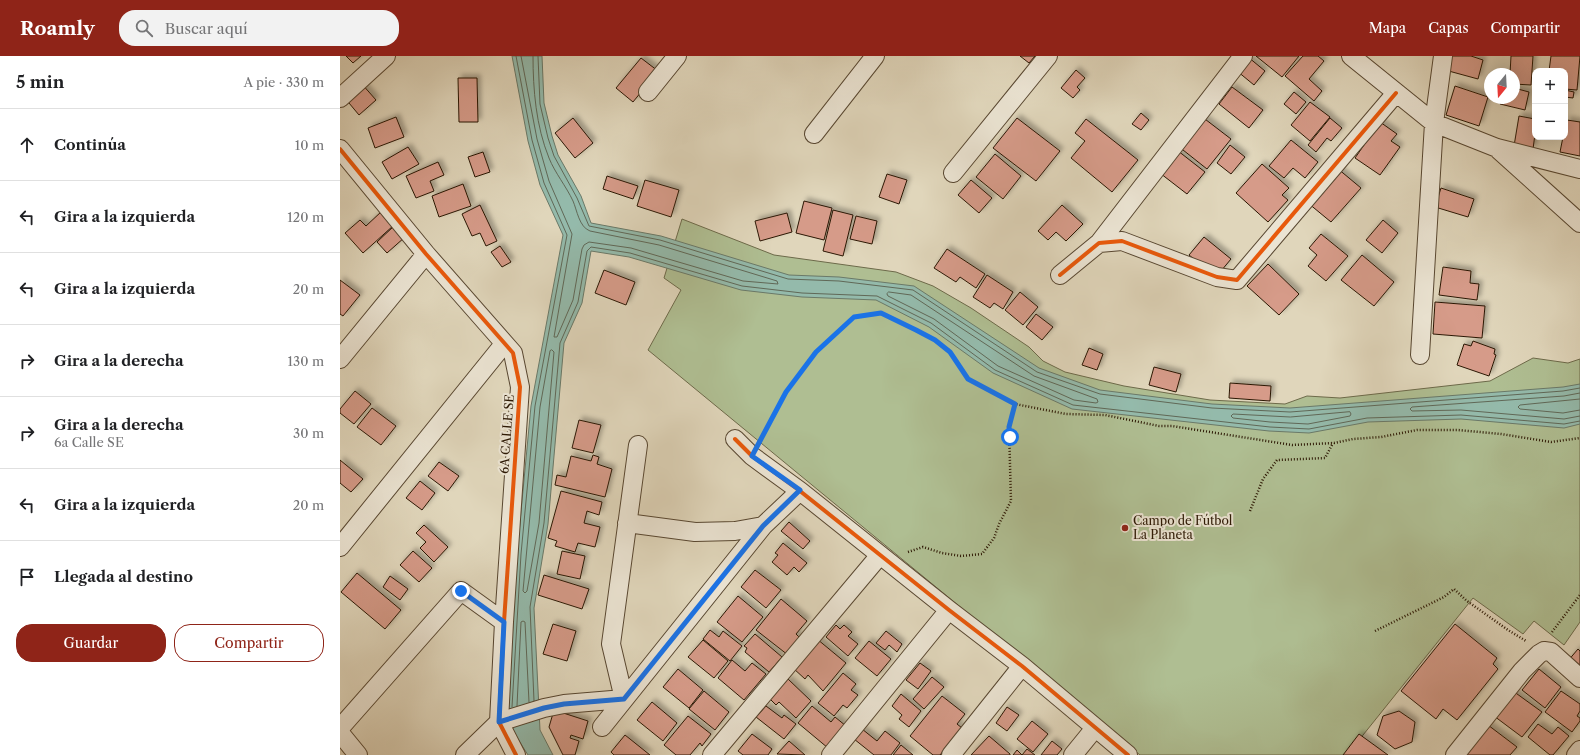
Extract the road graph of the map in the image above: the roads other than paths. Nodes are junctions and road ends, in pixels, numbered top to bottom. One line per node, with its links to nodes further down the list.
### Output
1 (386, 56): 10 (street)
2 (677, 56): 8 (street)
3 (875, 56): 12 (street)
4 (1048, 56): 16 (street)
5 (1243, 56): 18 (street)
6 (1351, 56): 9 (street)
7 (1443, 56): 11 (street)
8 (648, 92)
9 (1396, 93): 11 (street); 18 (street)
10 (340, 98)
11 (1434, 123): 13 (street); 22 (street)
12 (814, 134)
13 (1497, 148): 15 (street); 17 (street)
14 (340, 149): 19 (street, 6A CALLE SE)
15 (1580, 169)
16 (953, 173)
17 (1580, 223)
18 (1099, 243): 20 (street)
19 (426, 254): 21 (street, 6A CALLE SE); 23 (street)
20 (1060, 275)
21 (504, 344): 29 (street); 32 (street, 6A CALLE SE)
22 (1420, 355)
23 (340, 359)
24 (735, 439): 26 (street)
25 (638, 445): 27 (street)
26 (800, 490): 28 (street); 30 (street)
27 (627, 523): 28 (street); 35 (street)
28 (763, 526): 35 (street)
29 (340, 547)
30 (880, 555): 31 (street); 45 (street)
31 (948, 610): 33 (street); 46 (street)
32 (504, 622): 36 (street, 6A CALLE SE); 38 (street)
33 (1022, 666): 39 (street); 47 (street)
34 (1580, 678): 50 (street)
35 (624, 699): 36 (street); 37 (street)
36 (504, 720): 43 (street); 44 (street)
37 (602, 727)
38 (340, 728)
39 (1095, 728): 48 (street); 49 (street)
40 (340, 733): 42 (street)
41 (1580, 750): 51 (street)
42 (358, 755)
43 (465, 755)
44 (516, 755)
45 (712, 755)
46 (831, 755)
47 (951, 755)
48 (1073, 755)
49 (1128, 755)
50 (1455, 755)
51 (1576, 755)

